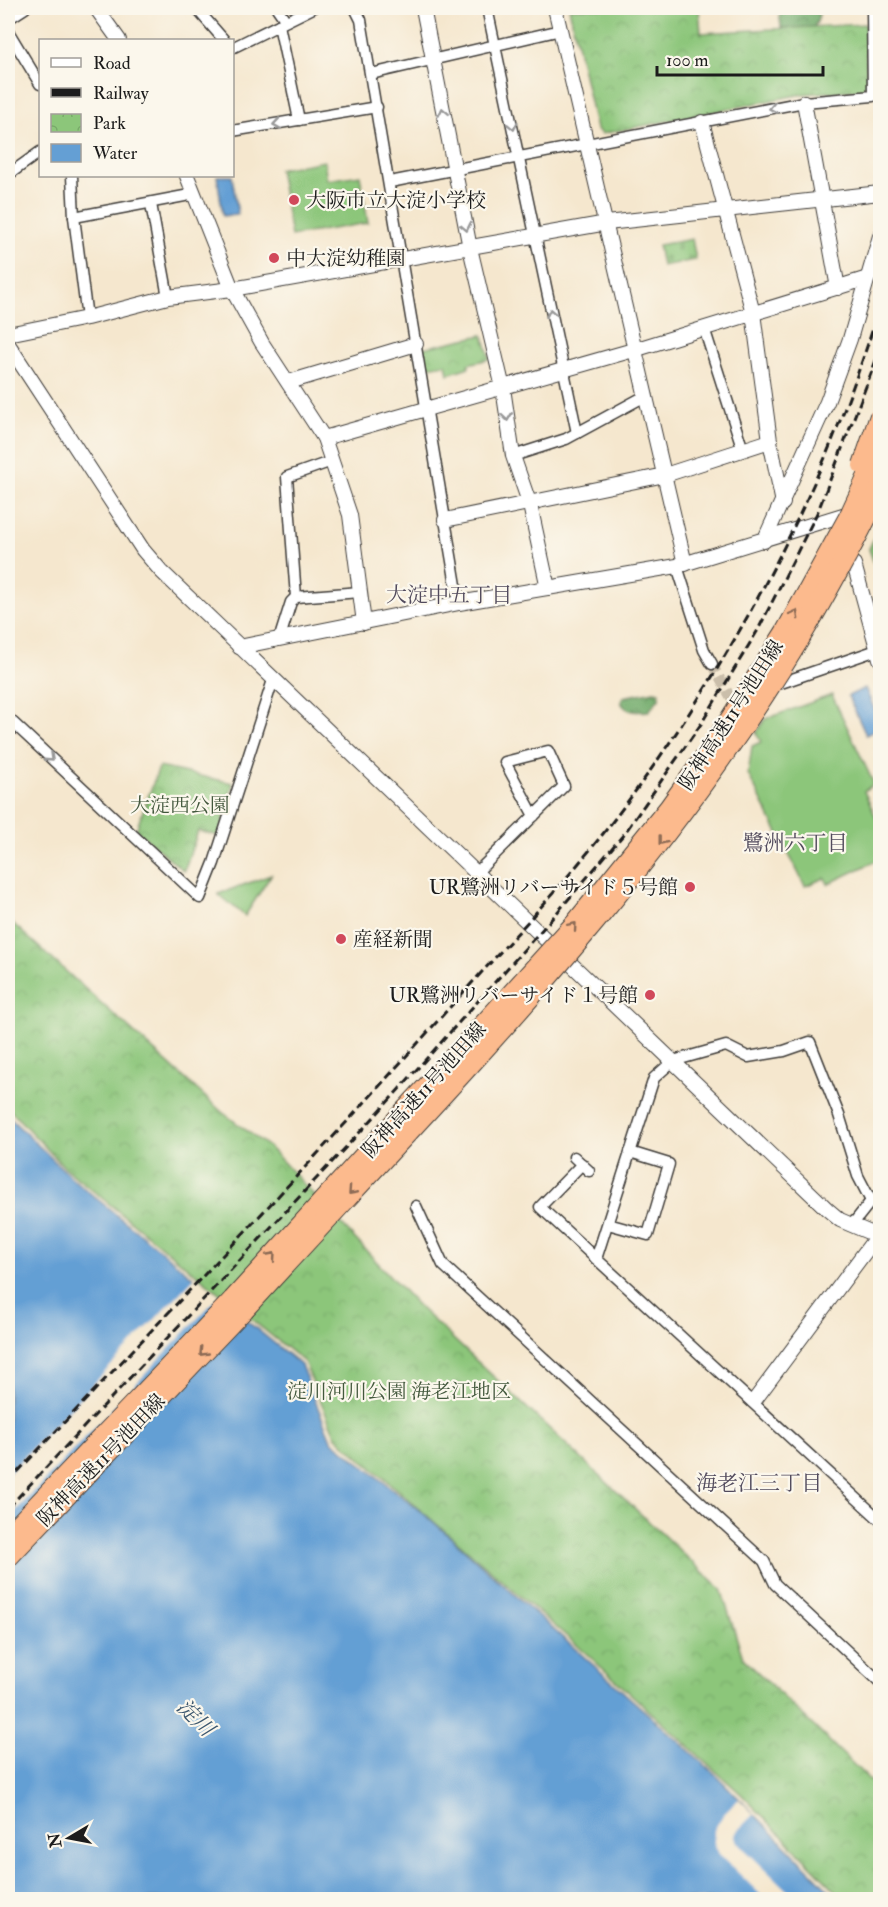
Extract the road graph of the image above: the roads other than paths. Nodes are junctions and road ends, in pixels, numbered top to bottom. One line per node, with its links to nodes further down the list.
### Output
1 (25, 8): 11 (street)
2 (96, 8): 15 (street)
3 (196, 8): 16 (street)
4 (277, 8): 12 (street)
5 (313, 8): 12 (street)
6 (355, 8): 20 (street)
7 (423, 8): 19 (street)
8 (486, 8): 17 (street)
9 (555, 8): 13 (street)
10 (872, 8): 22 (street)
11 (8, 19)
12 (282, 23): 18 (street); 24 (street)
13 (561, 30): 17 (street); 27 (street)
14 (8, 31): 21 (street)
15 (118, 39)
16 (223, 39)
17 (495, 45): 19 (street); 29 (street, one-way to 29)
18 (234, 47)
19 (433, 60): 20 (street); 30 (street, one-way to 19)
20 (371, 74): 23 (street)
21 (39, 82)
22 (804, 102): 25 (street, one-way to 25); 37 (street)
23 (377, 107): 24 (street); 34 (street)
24 (299, 120): 26 (street, one-way to 26)
25 (702, 122): 27 (street); 39 (street)
26 (234, 131)
27 (590, 145): 29 (street); 41 (street)
28 (39, 153): 31 (street)
29 (519, 158): 30 (street); 42 (street)
30 (454, 169): 34 (street); 44 (street, one-way to 44)
31 (8, 172)
32 (72, 177): 40 (street)
33 (188, 177): 36 (street)
34 (390, 182): 45 (street)
35 (880, 193): 37 (street)
36 (195, 194): 38 (street); 48 (street)
37 (822, 199): 39 (street); 47 (street)
38 (151, 204): 40 (street); 49 (street)
39 (726, 209): 41 (street); 50 (street)
40 (74, 217): 51 (street)
41 (607, 223): 42 (street); 56 (street)
42 (535, 236): 44 (street); 57 (street, one-way to 42)
43 (880, 236): 46 (street)
44 (470, 248): 45 (street); 59 (street)
45 (402, 261): 48 (street); 55 (street)
46 (874, 271): 47 (street); 72 (street)
47 (838, 288): 50 (street)
48 (232, 290): 49 (street); 58 (street)
49 (168, 297): 51 (street)
50 (753, 313): 52 (street); 65 (street)
51 (87, 318): 53 (street)
52 (704, 328): 56 (street); 66 (street)
53 (8, 334)
54 (8, 344): 88 (street)
55 (416, 344): 58 (street); 61 (street)
56 (637, 349): 57 (street); 60 (street)
57 (562, 370): 59 (street); 63 (street)
58 (289, 382): 64 (street)
59 (503, 388): 61 (street); 68 (street, one-way to 68)
60 (647, 395): 63 (street); 70 (street)
61 (428, 410): 64 (street); 76 (street)
62 (880, 416): 80 (highway, bridge)
63 (577, 433): 68 (street)
64 (324, 438): 69 (street)
65 (770, 441): 66 (street); 72 (street)
66 (743, 450): 70 (street)
67 (880, 450): 80 (highway, 阪神高速11号池田線, bridge)
68 (513, 456): 74 (street)
69 (332, 461): 82 (street); 83 (street)
70 (665, 475): 74 (street); 79 (street)
71 (880, 489): 108 (highway, 阪神高速11号池田線, one-way to 108, bridge)
72 (783, 502): 77 (street)
73 (880, 502): 75 (street)
74 (530, 504): 76 (street); 81 (street)
75 (839, 516): 77 (street); 78 (street)
76 (445, 520): 84 (street)
77 (765, 541): 79 (street)
78 (854, 564): 86 (street)
79 (681, 565): 81 (street); 90 (street)
80 (821, 567): 107 (highway, 阪神高速11号池田線, one-way to 80, bridge)
81 (548, 588): 84 (street)
82 (360, 592): 83 (street); 85 (street)
83 (296, 597): 87 (street)
84 (459, 603): 85 (street)
85 (364, 623): 87 (street)
86 (875, 623): 89 (street)
87 (279, 639): 88 (street)
88 (239, 647): 91 (street)
89 (879, 655): 92 (street)
90 (711, 663)
91 (273, 680): 93 (street, one-way to 91); 95 (street)
92 (731, 698)
93 (8, 718)
94 (534, 816): 94 (street); 95 (street)
95 (475, 874): 96 (street)
96 (674, 1061): 97 (street); 99 (street); 102 (street)
97 (630, 1152): 101 (street); 101 (street)
98 (582, 1164): 104 (street)
99 (876, 1199): 102 (street)
100 (416, 1206): 109 (street)
101 (608, 1224): 104 (street)
102 (852, 1226): 103 (street)
103 (879, 1237): 105 (street)
104 (596, 1259): 105 (street)
105 (754, 1401): 106 (street)
106 (880, 1520)
107 (8, 1536)
108 (8, 1557)
109 (880, 1682)

